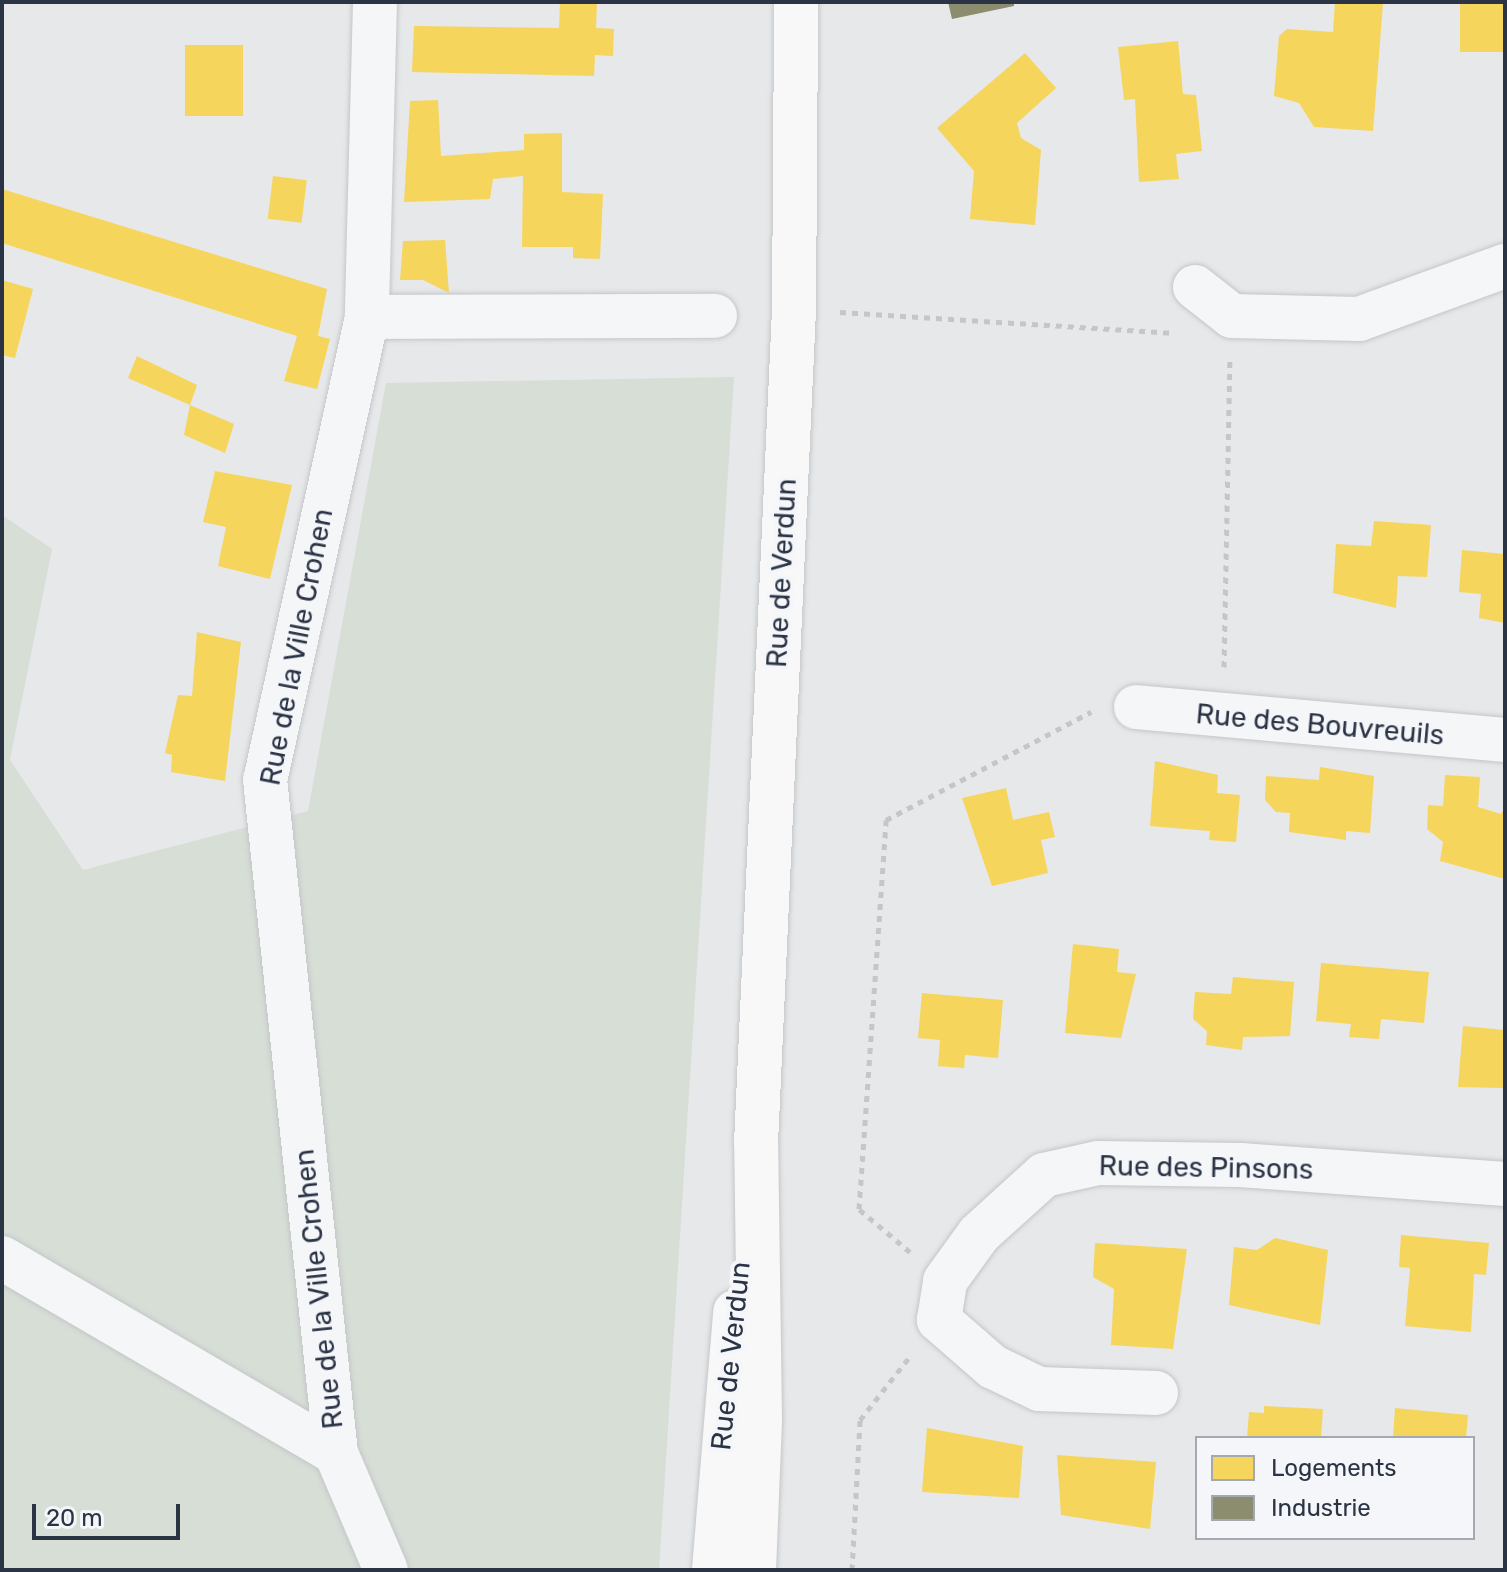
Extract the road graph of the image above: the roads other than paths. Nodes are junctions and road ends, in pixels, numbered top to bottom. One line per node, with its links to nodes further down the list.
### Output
1 (375, 2): 6 (street, Rue de la Ville Crohen)
2 (796, 2): 9 (main road, Rue de Verdun)
3 (1505, 266): 4 (street)
4 (1195, 287)
5 (715, 316): 6 (street)
6 (367, 317): 13 (street, Rue de la Ville Crohen)
7 (1136, 707): 8 (street, Rue des Bouvreuils)
8 (1505, 740)
9 (756, 1143): 15 (main road, Rue de Verdun); 16 (main road, Rue de Verdun)
10 (1505, 1184): 12 (street, Rue des Pinsons)
11 (2, 1258): 13 (street)
12 (1156, 1393)
13 (336, 1453): 14 (street, Rue de la Ville Crohen)
14 (386, 1570)
15 (714, 1570)
16 (754, 1570)

